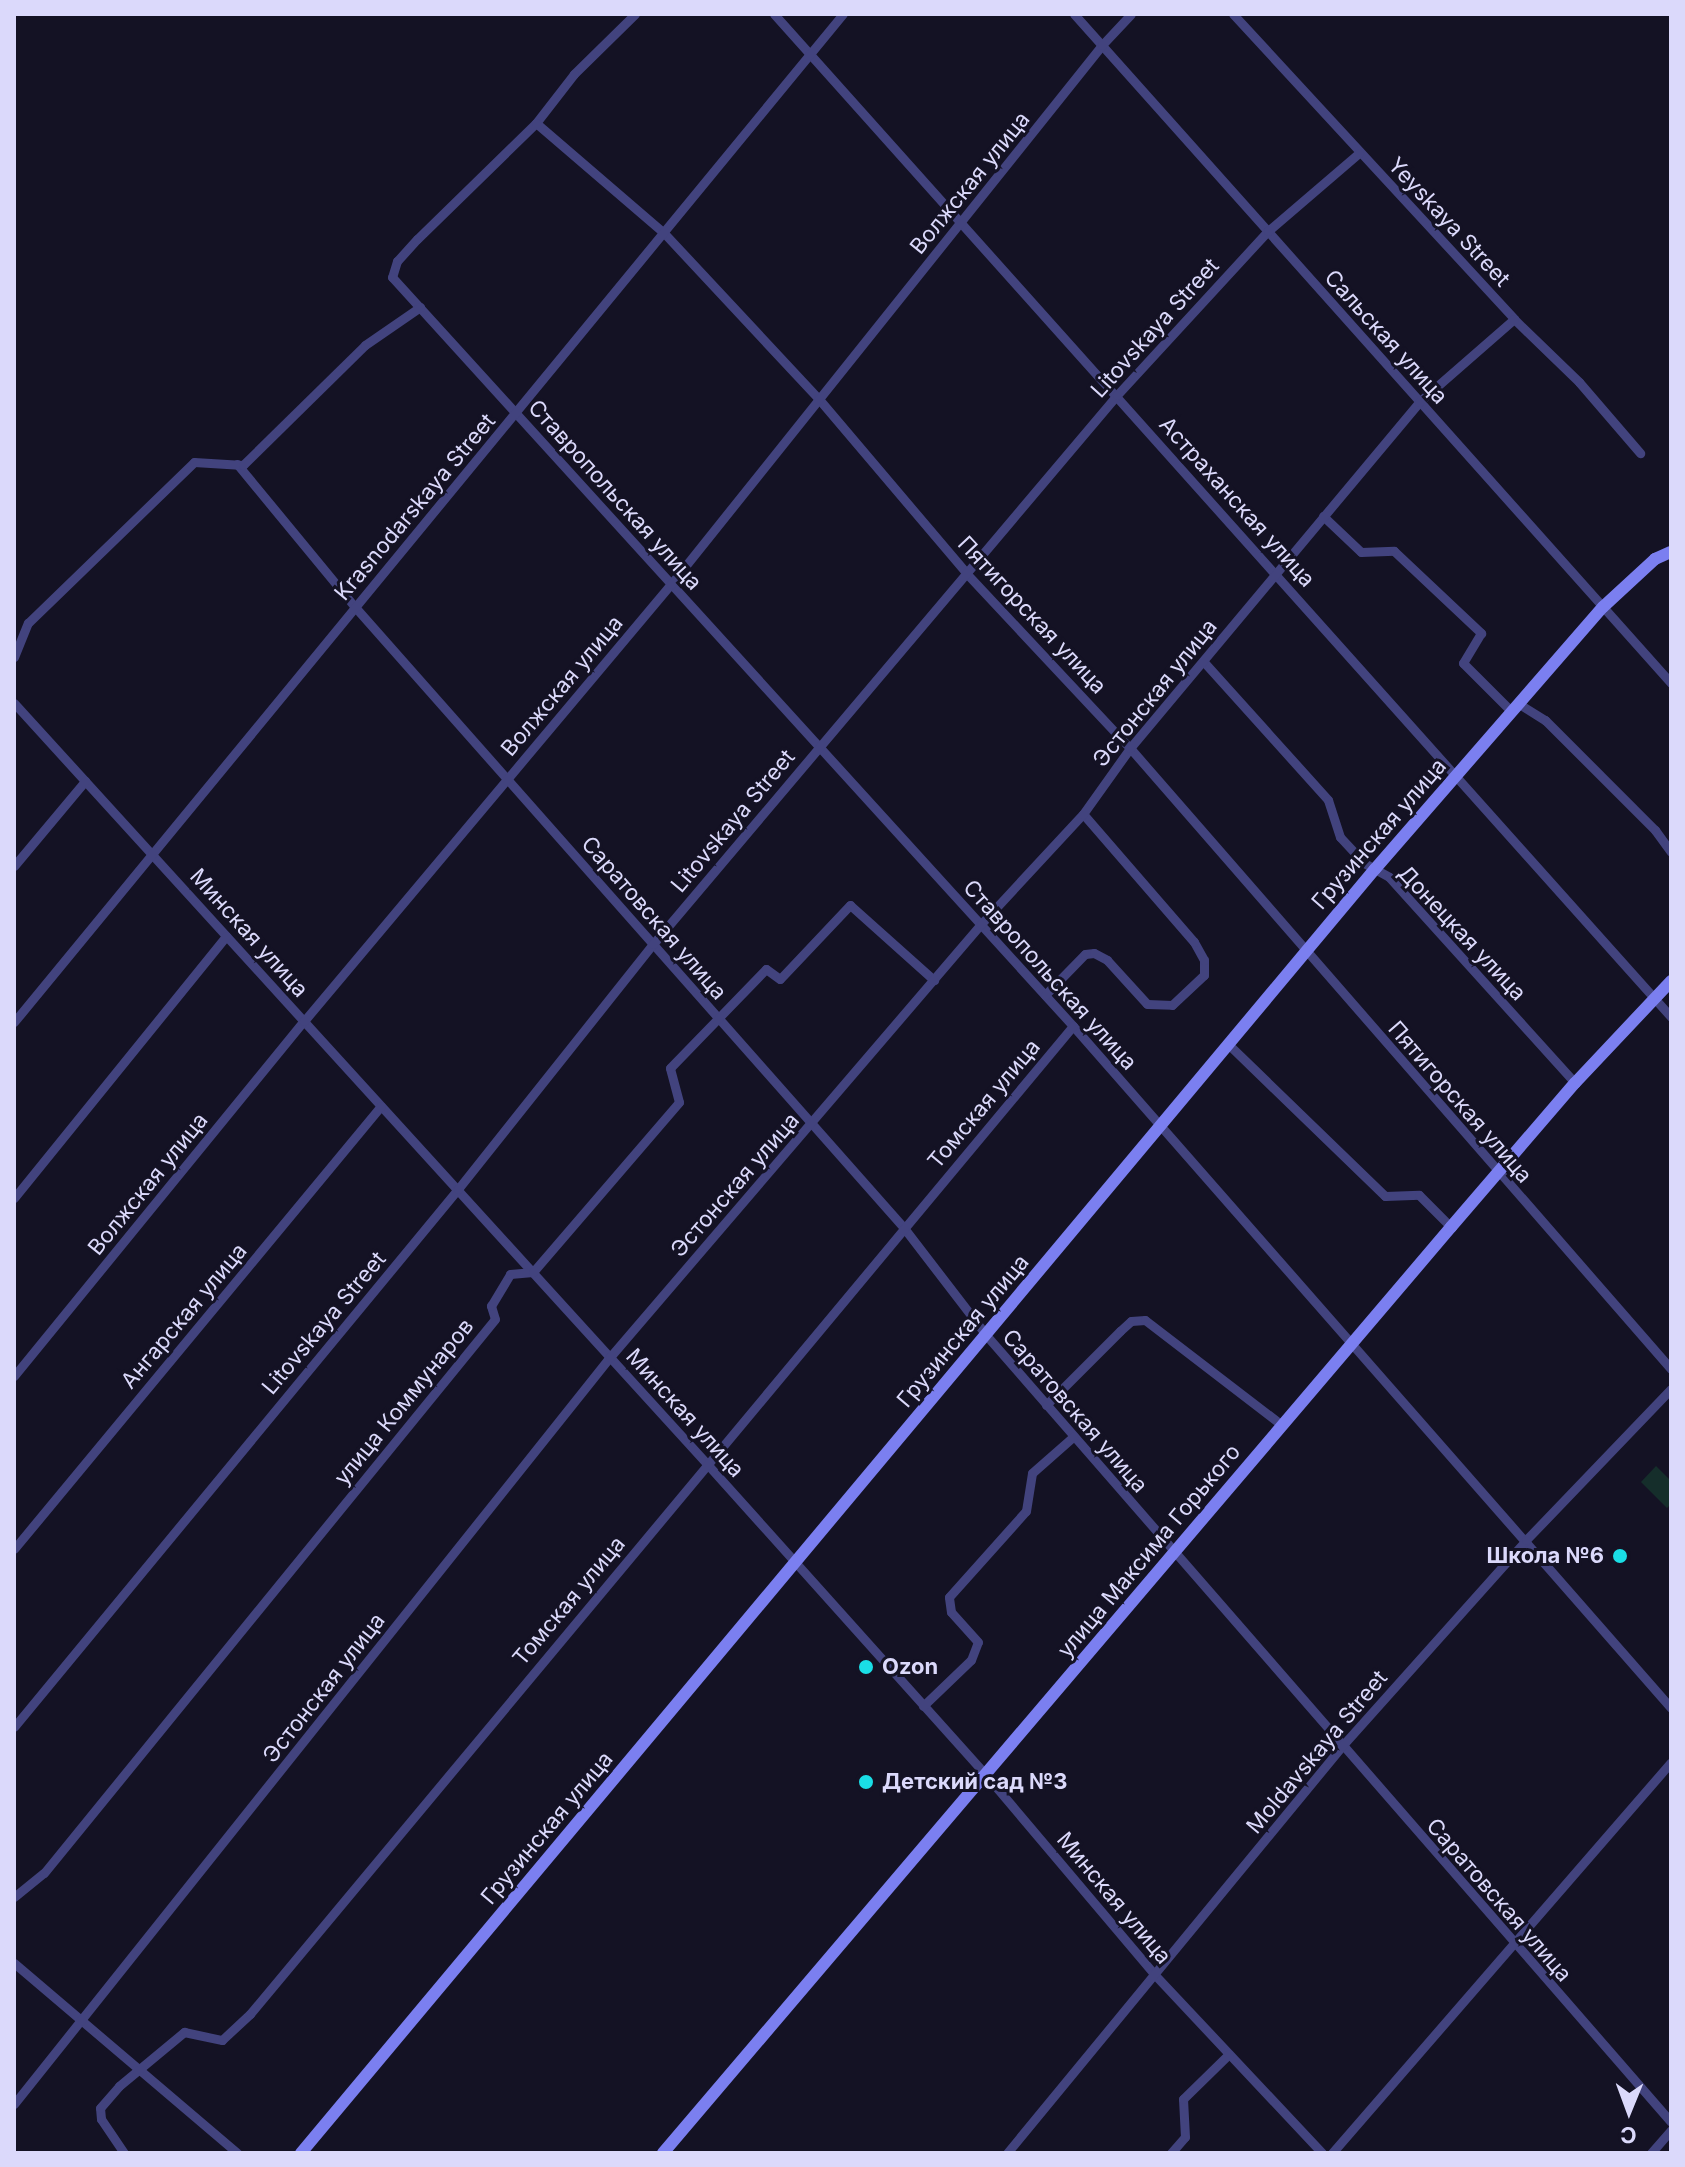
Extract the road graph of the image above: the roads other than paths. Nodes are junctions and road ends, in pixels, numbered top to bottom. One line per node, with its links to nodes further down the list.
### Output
1 (635, 14): 9 (street)
2 (774, 14): 8 (street, Астраханская улица)
3 (843, 14): 8 (street, Krasnodarskaya Street)
4 (1074, 14): 7 (street, Сальская улица)
5 (1131, 14): 7 (street, Волжская улица)
6 (1233, 14): 10 (street, Yeyskaya Street)
7 (1102, 45): 11 (street, Волжская улица); 12 (street, Сальская улица)
8 (811, 55): 11 (street, Астраханская улица); 13 (street, Krasnodarskaya Street)
9 (536, 123): 13 (street, Пятигорская улица); 14 (street, Ставропольская улица)
10 (1359, 153): 12 (street, Litovskaya Street); 15 (street, Yeyskaya Street)
11 (962, 223): 16 (street, Астраханская улица); 17 (street, Волжская улица)
12 (1268, 231): 16 (street, Litovskaya Street); 18 (street, Сальская улица)
13 (664, 233): 17 (street, Пятигорская улица); 19 (street, Krasnodarskaya Street)
14 (420, 307): 19 (street, Ставропольская улица); 21 (street)
15 (1514, 319): 18 (street, Эстонская улица); 20 (street, Yeyskaya Street)
16 (1117, 395): 24 (street, Litovskaya Street); 25 (street, Астраханская улица)
17 (818, 398): 24 (street, Пятигорская улица); 26 (street, Волжская улица)
18 (1419, 402): 22 (street, Эстонская улица); 28 (street, Сальская улица)
19 (516, 413): 26 (street, Ставропольская улица); 27 (street, Krasnodarskaya Street)
20 (1640, 453)
21 (237, 464): 27 (street, Саратовская улица); 29 (street)
22 (1323, 516): 25 (street, Эстонская улица); 33 (street)
23 (1671, 552): 28 (main road, Грузинская улица)
24 (967, 574): 34 (street, Litovskaya Street); 35 (street, Пятигорская улица)
25 (1277, 574): 30 (street, Эстонская улица); 36 (street, Астраханская улица)
26 (671, 584): 34 (street, Ставропольская улица); 37 (street, Волжская улица)
27 (355, 607): 37 (street, Саратовская улица); 41 (street, Krasnodarskaya Street)
28 (1603, 607): 31 (street, Сальская улица); 33 (main road, Грузинская улица)
29 (14, 657)
30 (1203, 661): 35 (street, Эстонская улица); 43 (street, Донецкая улица)
31 (1671, 683)
32 (14, 703): 38 (street, Минская улица)
33 (1516, 708): 36 (main road, Грузинская улица); 40 (street)
34 (819, 746): 44 (street, Ставропольская улица); 46 (street, Litovskaya Street)
35 (1130, 748): 39 (street, Эстонская улица); 47 (street, Пятигорская улица)
36 (1455, 776): 43 (main road, Грузинская улица); 51 (street, Астраханская улица)
37 (507, 779): 46 (street, Саратовская улица); 53 (street, Волжская улица)
38 (85, 781): 41 (street, Минская улица); 42 (street)
39 (1083, 814): 44 (street, Эстонская улица); 50 (street)
40 (1671, 852)
41 (152, 854): 45 (street, Минская улица); 55 (street, Krasnodarskaya Street)
42 (14, 866)
43 (1375, 869): 47 (main road, Грузинская улица); 58 (street, Донецкая улица)
44 (981, 924): 48 (street, Эстонская улица); 50 (street, Ставропольская улица)
45 (226, 936): 53 (street, Минская улица); 64 (street)
46 (653, 944): 54 (street, Саратовская улица); 63 (street, Litovskaya Street)
47 (1304, 952): 57 (main road, Грузинская улица); 62 (street, Пятигорская улица)
48 (934, 980): 54 (street, улица Коммунаров); 60 (street, Эстонская улица)
49 (1671, 981): 51 (main road, улица Максима Горького)
50 (1045, 995): 56 (street, Ставропольская улица)
51 (1655, 998): 52 (street, Астраханская улица); 58 (main road, улица Максима Горького)
52 (1671, 1017)
53 (304, 1021): 59 (street, Минская улица); 72 (street, Волжская улица)
54 (720, 1021): 60 (street, Саратовская улица); 67 (street, улица Коммунаров)
55 (14, 1022)
56 (1073, 1026): 61 (street, Ставропольская улица); 66 (street, Томская улица)
57 (1227, 1043): 61 (main road, Грузинская улица); 65 (street)
58 (1575, 1083): 62 (main road, улица Максима Горького)
59 (381, 1106): 63 (street, Минская улица); 79 (street, Ангарская улица)
60 (811, 1124): 66 (street, Саратовская улица); 70 (street, Эстонская улица)
61 (1159, 1125): 68 (main road, Грузинская улица); 69 (street, Ставропольская улица)
62 (1498, 1172): 65 (main road, улица Максима Горького); 71 (street, Пятигорская улица)
63 (458, 1189): 67 (street, Минская улица); 84 (street, Litovskaya Street)
64 (14, 1198)
65 (1451, 1227): 69 (main road, улица Максима Горького)
66 (904, 1228): 68 (street, Саратовская улица); 77 (street, Томская улица)
67 (533, 1272): 70 (street, Минская улица); 88 (street, улица Коммунаров)
68 (986, 1335): 74 (street, Саратовская улица); 81 (main road, Грузинская улица)
69 (1352, 1343): 75 (main road, улица Максима Горького); 78 (street, Ставропольская улица)
70 (610, 1357): 77 (street, Минская улица); 92 (street, Эстонская улица)
71 (1671, 1369)
72 (14, 1376)
73 (1671, 1389): 78 (street, Moldavskaya Street)
74 (1046, 1405): 75 (street); 76 (street, Саратовская улица)
75 (1282, 1425): 80 (main road, улица Максима Горького)
76 (1073, 1437): 80 (street, Саратовская улица); 82 (street)
77 (708, 1465): 81 (street, Минская улица); 94 (street, Томская улица)
78 (1526, 1540): 83 (street, Ставропольская улица); 85 (street, Moldavskaya Street)
79 (14, 1549)
80 (1175, 1552): 85 (street, Саратовская улица); 87 (main road, улица Максима Горького)
81 (795, 1563): 82 (street, Минская улица); 100 (main road, Грузинская улица)
82 (923, 1706): 87 (street, Минская улица)
83 (1671, 1708)
84 (14, 1727)
85 (1342, 1746): 89 (street, Саратовская улица); 91 (street, Moldavskaya Street)
86 (1671, 1762): 89 (street)
87 (986, 1775): 91 (street, Минская улица); 101 (main road, улица Максима Горького)
88 (14, 1897)
89 (1513, 1944): 96 (street, Саратовская улица); 105 (street)
90 (14, 1963): 92 (street)
91 (1155, 1975): 93 (street, Минская улица); 102 (street, Moldavskaya Street)
92 (83, 2021): 94 (street); 95 (street, Эстонская улица)
93 (1229, 2054): 103 (street); 104 (street, Минская улица)
94 (141, 2071): 98 (street, Томская улица); 99 (street)
95 (14, 2104)
96 (1671, 2122)
97 (1671, 2130): 106 (street)
98 (124, 2153)
99 (237, 2153)
100 (301, 2153)
101 (663, 2153)
102 (1007, 2153)
103 (1171, 2153)
104 (1322, 2153)
105 (1332, 2153)
106 (1651, 2153)

